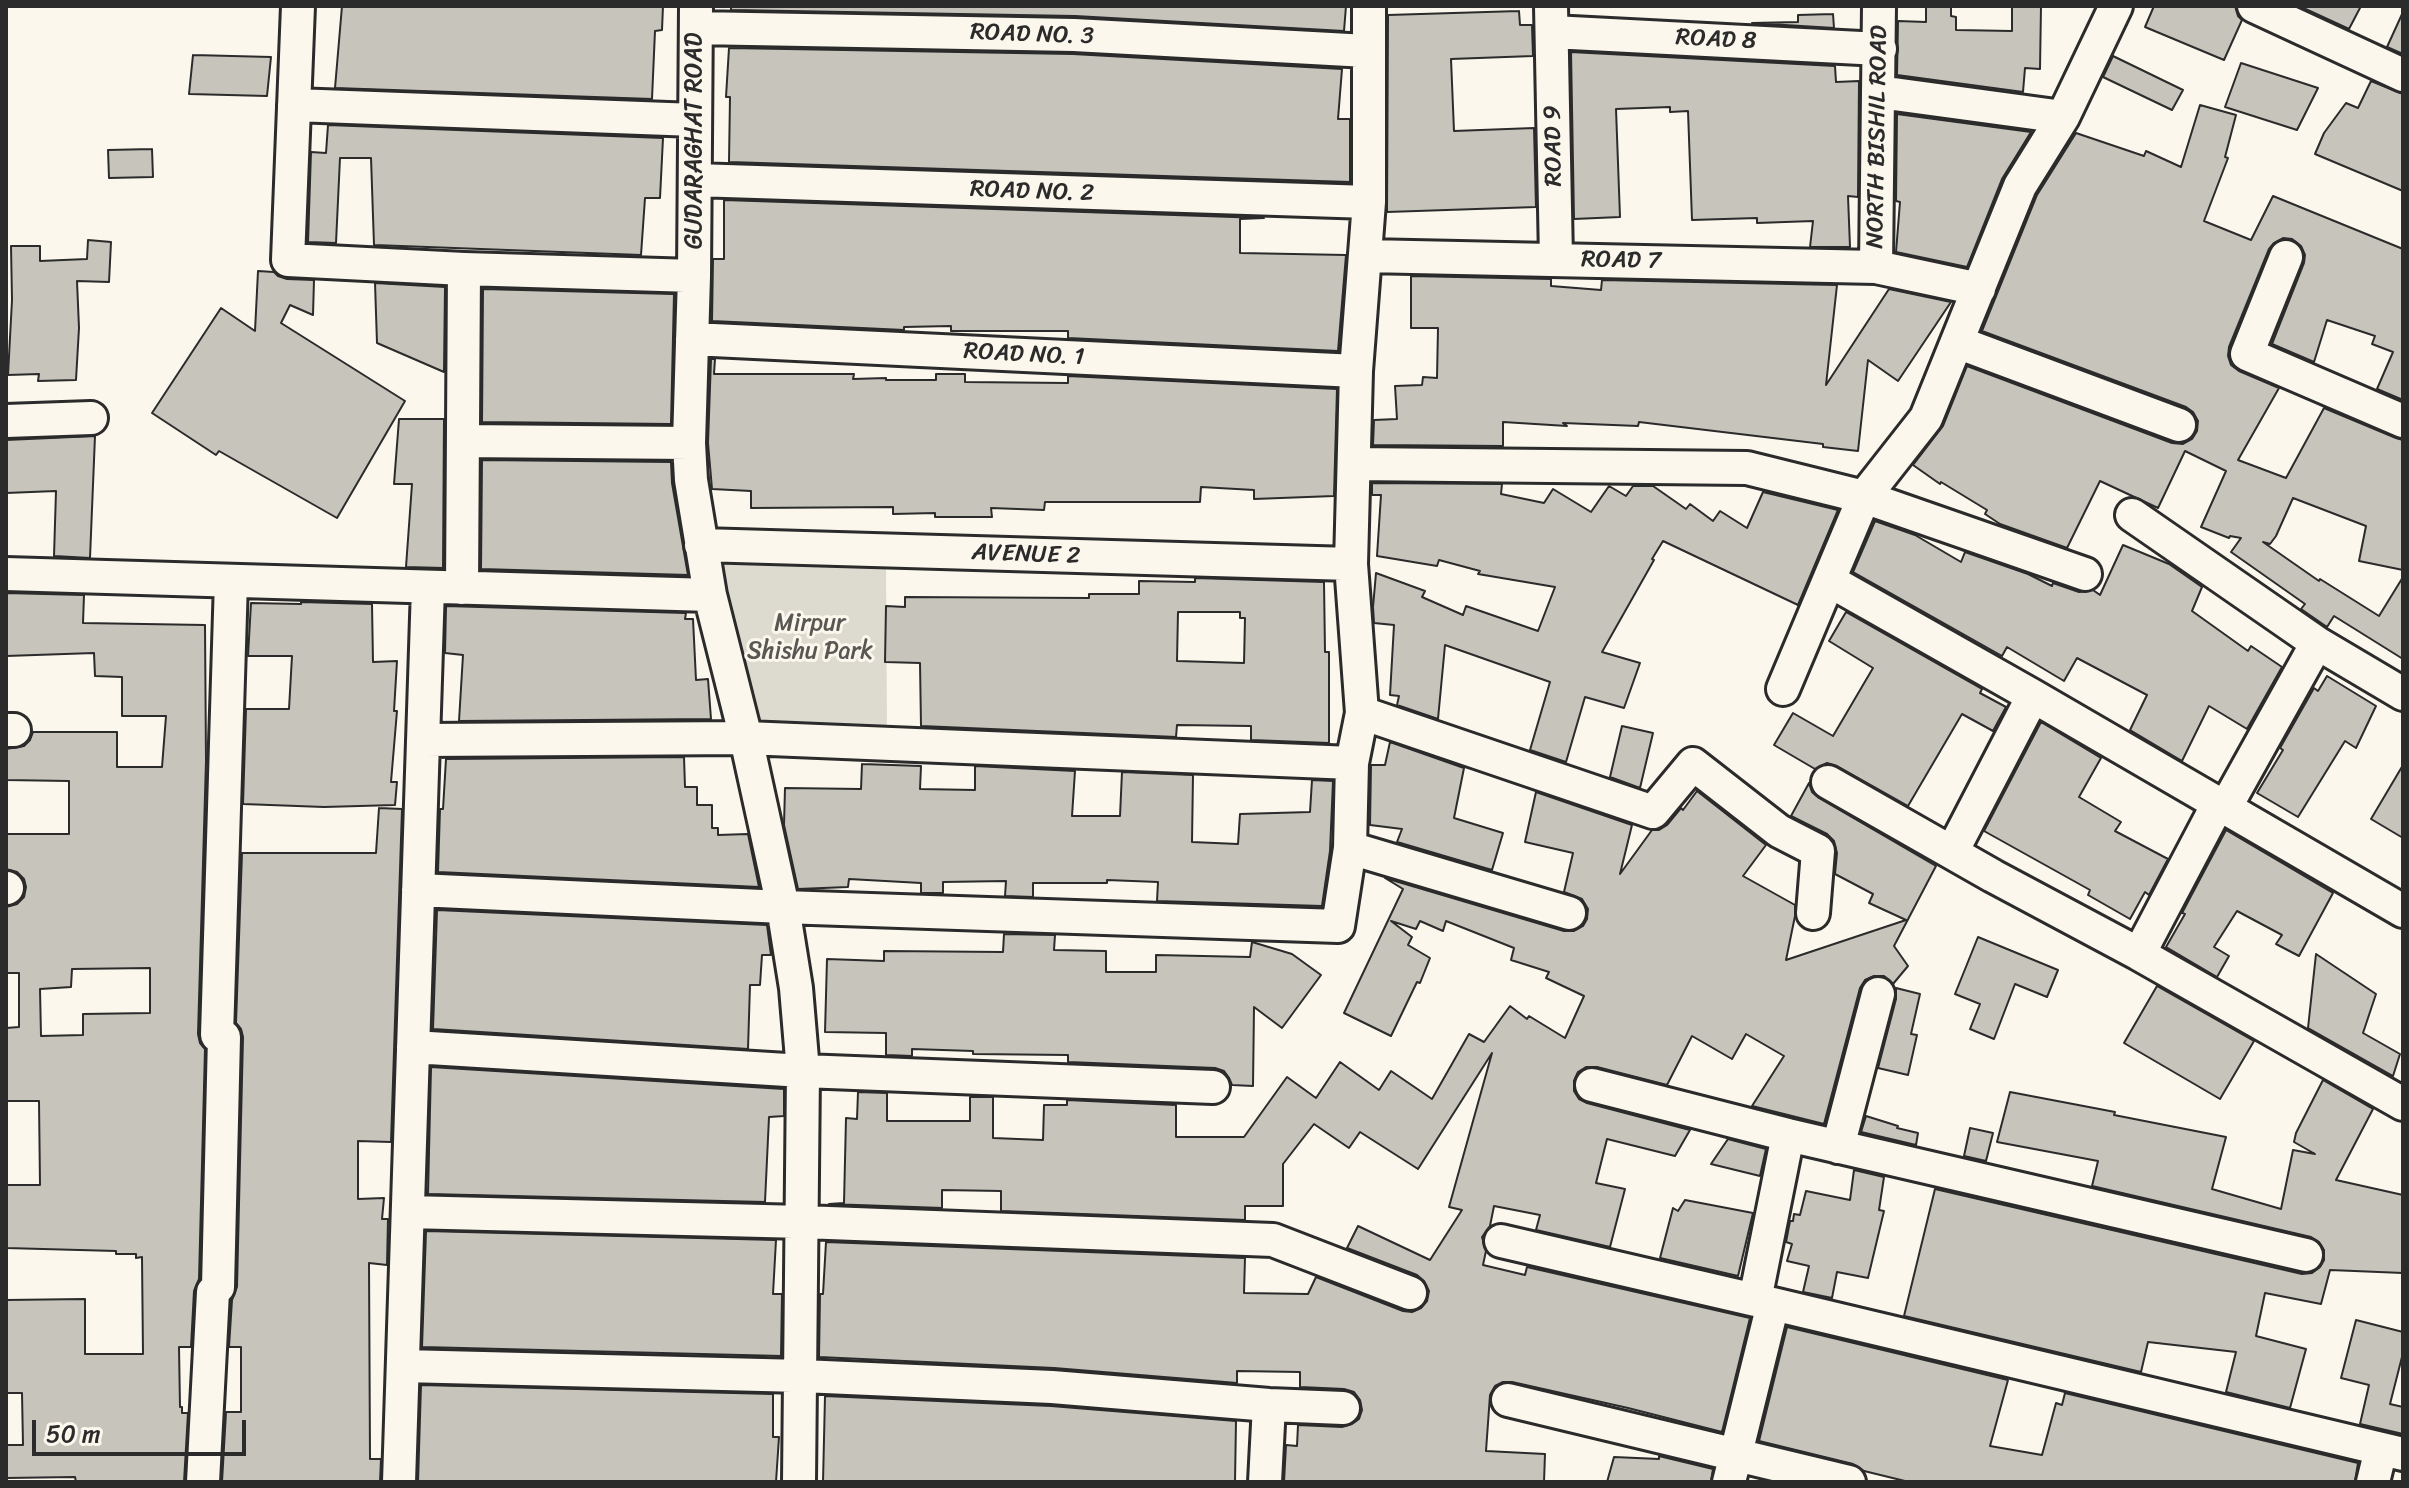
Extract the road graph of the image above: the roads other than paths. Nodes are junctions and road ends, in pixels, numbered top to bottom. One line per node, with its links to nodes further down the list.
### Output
1 (298, 6): 12 (street)
2 (1369, 6): 9 (street)
3 (1879, 6): 8 (street, NORTH BISHIL ROAD)
4 (2116, 6): 13 (street)
5 (2254, 6): 10 (street)
6 (696, 17): 9 (street, ROAD NO. 3); 14 (street, GUDARAGHAT ROAD)
7 (1552, 19): 8 (street, ROAD 8); 19 (street, ROAD 9)
8 (1880, 49): 11 (street, NORTH BISHIL ROAD)
9 (1367, 51): 16 (street)
10 (2403, 75)
11 (1879, 92): 13 (street); 20 (street, NORTH BISHIL ROAD)
12 (294, 105): 14 (street); 21 (street)
13 (2063, 117): 23 (street)
14 (695, 120): 15 (street, GUDARAGHAT ROAD)
15 (695, 180): 16 (street, ROAD NO. 2); 22 (street, GUDARAGHAT ROAD)
16 (1369, 202): 17 (street)
17 (1366, 256): 19 (street, ROAD 7); 26 (street)
18 (2286, 257): 29 (street)
19 (1556, 259): 20 (street, ROAD 7)
20 (1876, 267): 23 (street, ROAD 7)
21 (464, 269): 22 (street); 31 (street)
22 (694, 276): 24 (street, GUDARAGHAT ROAD)
23 (1979, 289): 25 (street)
24 (692, 339): 26 (street, ROAD NO. 1); 32 (street, GUDARAGHAT ROAD)
25 (1957, 342): 30 (street); 34 (street)
26 (1356, 371): 33 (street)
27 (91, 418): 28 (street)
28 (6, 421)
29 (2403, 421)
30 (2179, 425)
31 (463, 441): 32 (street); 43 (street)
32 (689, 443): 36 (street, GUDARAGHAT ROAD)
33 (1355, 464): 34 (street); 37 (street)
34 (1864, 497): 39 (street); 41 (street)
35 (2132, 515): 45 (street)
36 (701, 545): 37 (street, AVENUE 2); 44 (street, GUDARAGHAT ROAD)
37 (1351, 564): 49 (street)
38 (6, 574): 40 (street)
39 (2085, 574)
40 (231, 581): 42 (street); 84 (street)
41 (1830, 581): 46 (street); 48 (street)
42 (428, 587): 43 (street); 51 (street)
43 (462, 588): 44 (street)
44 (710, 595): 50 (street, GUDARAGHAT ROAD)
45 (2317, 643): 47 (street); 54 (street)
46 (1783, 689)
47 (2403, 694)
48 (2033, 696): 54 (street); 56 (street)
49 (1362, 713): 52 (street); 61 (street)
50 (746, 738): 51 (street); 52 (street); 58 (street, GUDARAGHAT ROAD)
51 (423, 740): 57 (street)
52 (1352, 763): 55 (street)
53 (1828, 782): 56 (street)
54 (2222, 806): 59 (street); 62 (street)
55 (1350, 848): 58 (street); 60 (street)
56 (1952, 852): 62 (street)
57 (418, 890): 58 (street); 64 (street)
58 (783, 907): 65 (street, GUDARAGHAT ROAD)
59 (2403, 911)
60 (1569, 913)
61 (1813, 913)
62 (2139, 954): 68 (street)
63 (1878, 994): 70 (street)
64 (413, 1047): 65 (street); 71 (street)
65 (803, 1071): 67 (street); 72 (street, GUDARAGHAT ROAD)
66 (1592, 1085): 69 (street)
67 (1213, 1087)
68 (2401, 1098)
69 (1788, 1135): 70 (street); 76 (street)
70 (1838, 1147): 74 (street)
71 (408, 1212): 72 (street); 77 (street)
72 (803, 1222): 75 (street); 78 (street, GUDARAGHAT ROAD)
73 (1501, 1241): 76 (street)
74 (2306, 1255)
75 (1410, 1293)
76 (1764, 1302): 82 (street); 83 (street)
77 (403, 1366): 78 (street); 85 (street)
78 (802, 1376): 80 (street); 86 (street, GUDARAGHAT ROAD)
79 (1508, 1400): 83 (street)
80 (1269, 1405): 81 (street); 87 (street)
81 (1343, 1408)
82 (2392, 1452): 89 (street)
83 (1733, 1468): 88 (street)
84 (203, 1482)
85 (399, 1482)
86 (799, 1482)
87 (1265, 1482)
88 (1849, 1482)
89 (2373, 1482)

